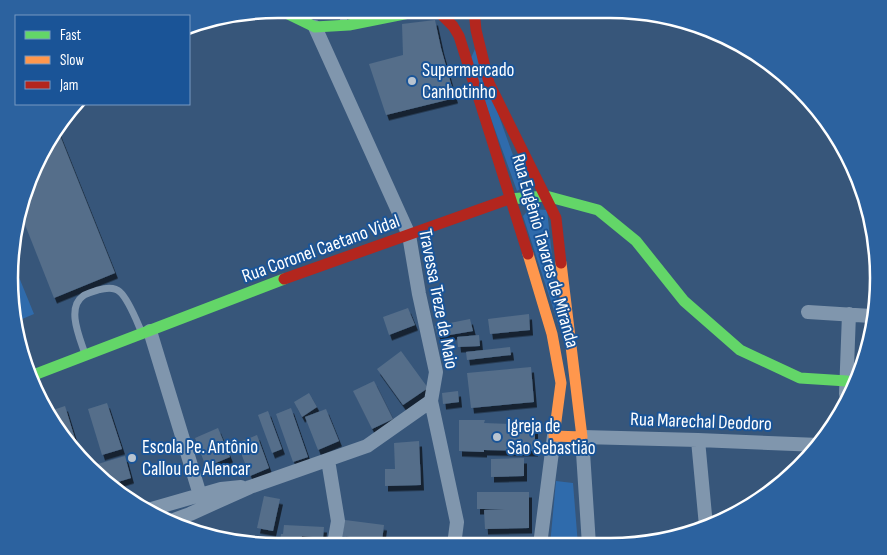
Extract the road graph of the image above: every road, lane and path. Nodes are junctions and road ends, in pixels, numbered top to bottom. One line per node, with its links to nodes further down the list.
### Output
1 (296, 18): 7 (street)
2 (344, 18): 6 (lane)
3 (383, 18): 6 (street)
4 (445, 18): 9 (street, Rua Eugênio Tavares de Miranda)
5 (475, 18): 8 (street, Rua Eugênio Tavares de Miranda)
6 (342, 26): 7 (street)
7 (315, 27): 10 (street, Travessa Treze de Maio)
8 (546, 196): 9 (street, Rua Coronel Caetano Vidal); 16 (street, Rua Eugênio Tavares de Miranda); 20 (street, Rua Coronel Caetano Vidal)
9 (511, 198): 10 (street, Rua Coronel Caetano Vidal); 17 (street, Rua Eugênio Tavares de Miranda)
10 (410, 235): 14 (street, Rua Coronel Caetano Vidal); 21 (street, Travessa Treze de Maio)
11 (808, 312): 12 (street)
12 (849, 314): 13 (street); 19 (street)
13 (866, 316)
14 (146, 332): 15 (street, Rua Coronel Caetano Vidal); 15 (lane); 28 (street)
15 (86, 355): 18 (street, Rua Coronel Caetano Vidal)
16 (573, 363): 17 (street); 23 (street, Rua Eugênio Tavares de Miranda)
17 (558, 364): 22 (street, Rua Eugênio Tavares de Miranda)
18 (36, 374)
19 (847, 383)
20 (845, 387)
21 (431, 400): 26 (street); 33 (street, Travessa Treze de Maio)
22 (554, 436): 23 (street); 34 (street, Rua Eugênio Tavares de Miranda)
23 (582, 437): 24 (street, Rua Marechal Deodoro); 35 (street)
24 (698, 440): 25 (street, Rua Marechal Deodoro); 31 (street)
25 (809, 445)
26 (328, 460): 27 (street); 32 (street)
27 (250, 487): 28 (street); 30 (street)
28 (200, 495): 29 (street)
29 (156, 508)
30 (178, 518)
31 (705, 519)
32 (335, 538)
33 (455, 538)
34 (541, 538)
35 (589, 538)

